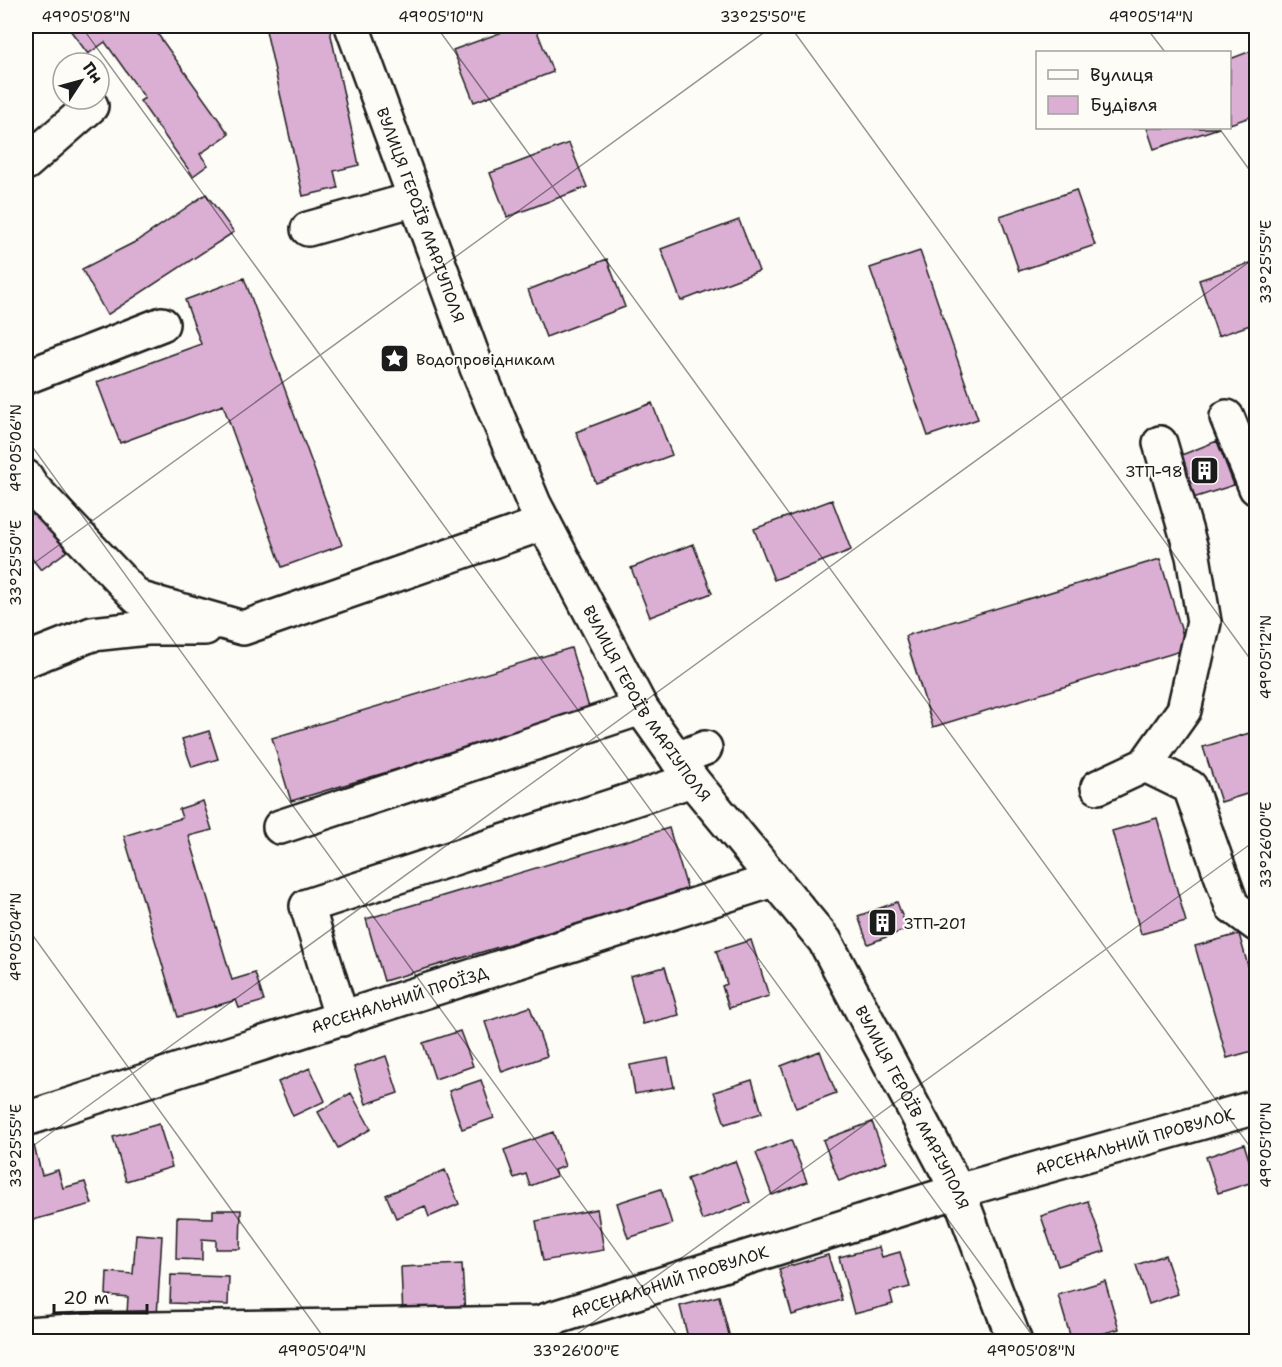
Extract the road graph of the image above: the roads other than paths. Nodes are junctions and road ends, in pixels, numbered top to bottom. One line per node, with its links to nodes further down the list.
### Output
1 (352, 26): 4 (street, ВУЛИЦЯ ГЕРОЇВ МАРІУПОЛЯ)
2 (84, 111): 3 (street)
3 (29, 151)
4 (415, 199): 5 (street); 12 (street, ВУЛИЦЯ ГЕРОЇВ МАРІУПОЛЯ)
5 (308, 229)
6 (162, 324): 7 (street)
7 (26, 377)
8 (1227, 417): 11 (street)
9 (1160, 443): 17 (street)
10 (26, 477): 13 (street)
11 (1257, 488)
12 (544, 523): 13 (street); 15 (street, ВУЛИЦЯ ГЕРОЇВ МАРІУПОЛЯ)
13 (243, 628): 14 (street)
14 (26, 660)
15 (641, 708): 16 (street, ВУЛИЦЯ ГЕРОЇВ МАРІУПОЛЯ); 19 (street)
16 (692, 762): 20 (street, ВУЛИЦЯ ГЕРОЇВ МАРІУПОЛЯ); 22 (street)
17 (1145, 765): 18 (street); 21 (street)
18 (1098, 787)
19 (280, 827)
20 (773, 880): 22 (street, АРСЕНАЛЬНИЙ ПРОЇЗД); 25 (street, ВУЛИЦЯ ГЕРОЇВ МАРІУПОЛЯ)
21 (1257, 924)
22 (342, 1019): 24 (street, АРСЕНАЛЬНИЙ ПРОЇЗД)
23 (1257, 1107): 25 (street, АРСЕНАЛЬНИЙ ПРОВУЛОК)
24 (26, 1119)
25 (958, 1191): 26 (street, АРСЕНАЛЬНИЙ ПРОВУЛОК); 27 (street, ВУЛИЦЯ ГЕРОЇВ МАРІУПОЛЯ)
26 (26, 1334)
27 (1015, 1341)

